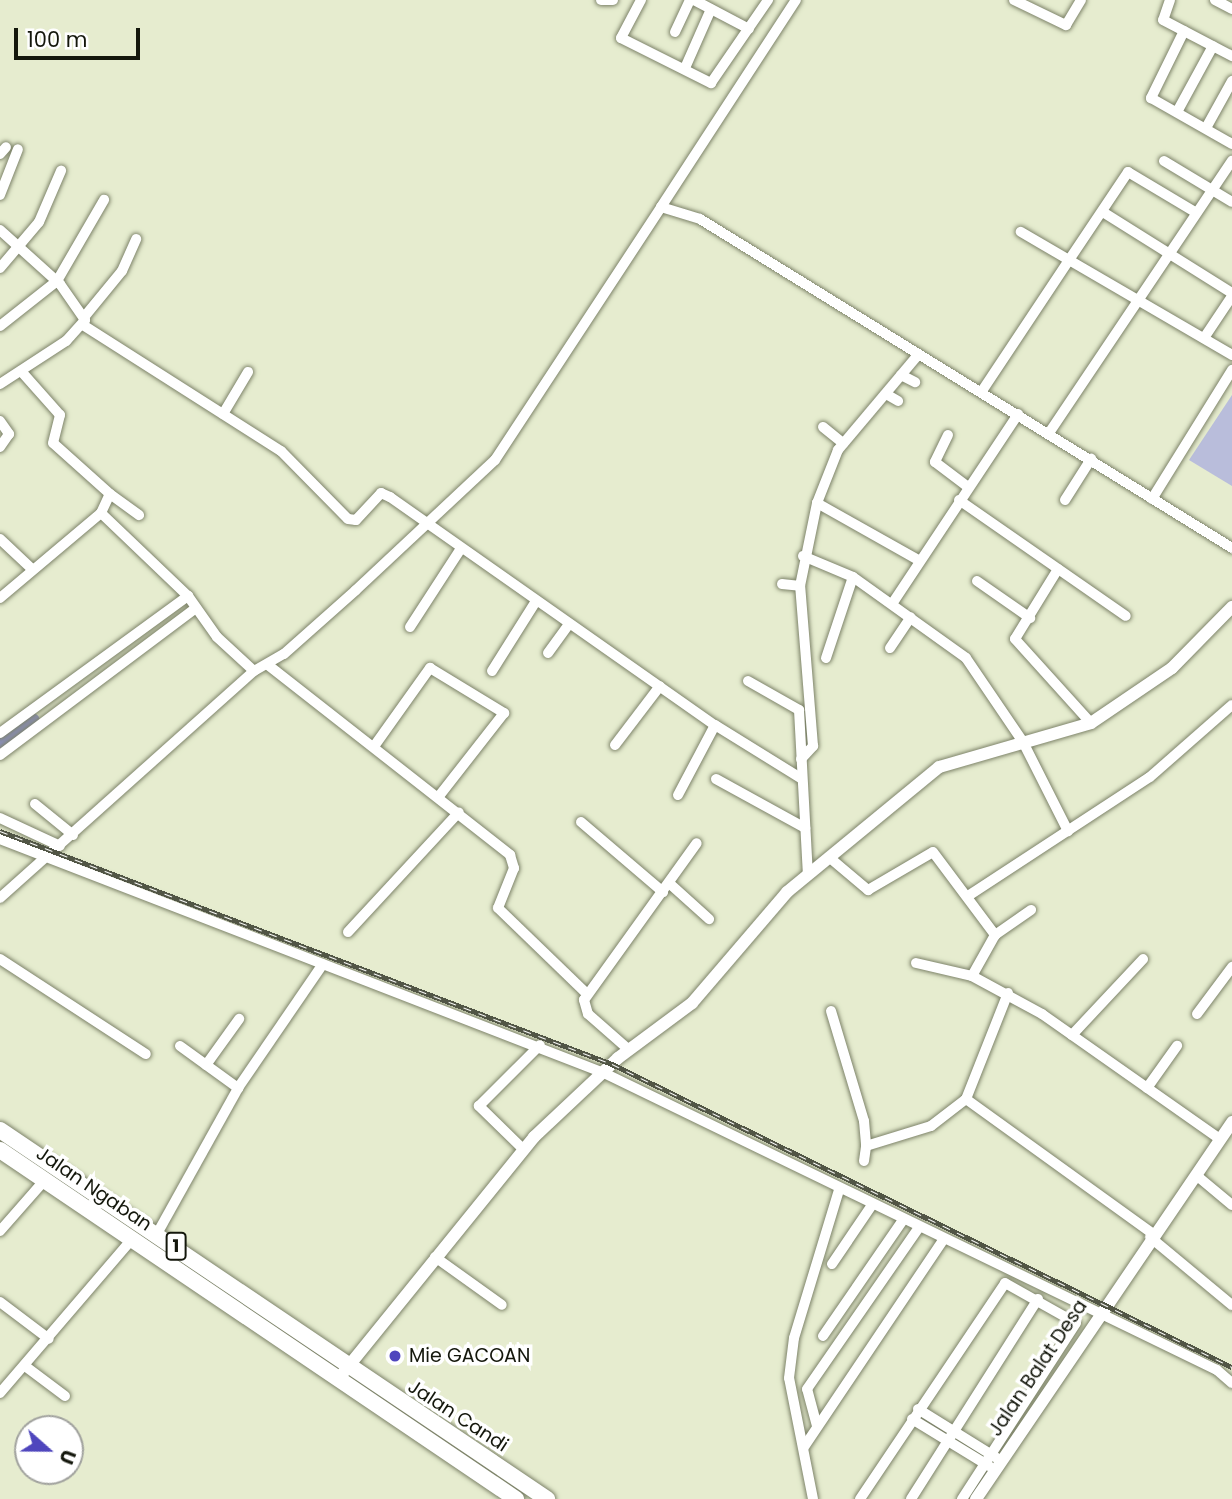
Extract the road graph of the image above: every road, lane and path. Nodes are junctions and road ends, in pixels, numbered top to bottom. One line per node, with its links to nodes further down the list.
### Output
1 (601, 0): 2 (street)
2 (612, 0)
3 (641, 0): 18 (street)
4 (692, 0): 11 (street); 15 (street)
5 (768, 0): 13 (street)
6 (796, 0): 32 (street)
7 (1014, 0): 8 (street)
8 (1081, 0)
9 (1170, 0): 14 (street)
10 (1219, 1): 12 (street)
11 (711, 9): 13 (street); 18 (street)
12 (1232, 9)
13 (749, 29): 18 (street)
14 (1184, 31): 16 (street); 20 (street)
15 (675, 32)
16 (1213, 46): 17 (street); 20 (street)
17 (1232, 56)
18 (685, 68)
19 (1232, 81): 21 (street)
20 (1177, 112): 21 (street)
21 (1206, 128): 22 (street)
22 (1232, 144)
23 (18, 149): 26 (street)
24 (1164, 161): 28 (street)
25 (1232, 161): 28 (street)
26 (5, 170): 29 (street)
27 (61, 171): 38 (street)
28 (1212, 190): 31 (street); 33 (street)
29 (0, 195)
30 (104, 200): 42 (street)
31 (1232, 202)
32 (667, 207): 48 (street); 76 (street)
33 (1195, 212): 39 (street); 40 (street)
34 (1105, 214): 39 (street)
35 (0, 230): 38 (street)
36 (1021, 232): 40 (street)
37 (136, 239): 45 (street)
38 (23, 248): 41 (street); 42 (street)
39 (1167, 251): 43 (street); 44 (street)
40 (1069, 260): 44 (street); 56 (street)
41 (0, 268)
42 (57, 281): 45 (street); 46 (street)
43 (1232, 295): 47 (street)
44 (1136, 298): 47 (street); 63 (street)
45 (84, 321): 51 (street); 59 (street)
46 (0, 326)
47 (1205, 338): 49 (street)
48 (914, 352): 53 (street); 56 (street)
49 (1232, 355)
50 (1232, 370): 70 (street)
51 (21, 372): 55 (street); 69 (street)
52 (248, 372): 59 (street)
53 (901, 375): 54 (street); 57 (street)
54 (915, 382)
55 (0, 384)
56 (982, 391): 60 (street)
57 (886, 394): 58 (street); 65 (street)
58 (898, 401)
59 (223, 414): 76 (street)
60 (1018, 414): 63 (street); 68 (street)
61 (0, 421): 66 (street)
62 (823, 427): 65 (street)
63 (1049, 433): 67 (street)
64 (948, 435): 68 (street)
65 (838, 439): 73 (street)
66 (0, 447)
67 (1091, 459): 70 (street); 72 (street)
68 (968, 487): 71 (street)
69 (110, 494): 74 (street); 75 (street)
70 (1152, 499): 79 (street)
71 (959, 500): 81 (street); 83 (street)
72 (1065, 500)
73 (817, 503): 80 (street); 81 (street)
74 (100, 513): 82 (street); 88 (street)
75 (139, 515)
76 (424, 523): 78 (street); 99 (street)
77 (0, 539): 82 (street)
78 (457, 548): 87 (street); 95 (street)
79 (1232, 548)
80 (803, 556): 84 (street); 112 (street)
81 (918, 560): 89 (street)
82 (32, 569): 86 (street)
83 (1058, 569): 91 (street); 93 (street)
84 (853, 577): 89 (street); 98 (street)
85 (976, 581): 93 (street)
86 (0, 598)
87 (536, 601): 94 (street); 101 (street)
88 (192, 602): 100 (street); 107 (street); 111 (street)
89 (891, 604): 92 (street)
90 (1232, 607): 105 (street)
91 (1126, 616)
92 (911, 617): 96 (street); 108 (street)
93 (1030, 618): 105 (street)
94 (569, 624): 97 (street); 103 (street)
95 (410, 627)
96 (890, 648)
97 (548, 653)
98 (826, 657)
99 (268, 666): 100 (street); 110 (street)
100 (254, 671): 123 (street)
101 (492, 671)
102 (748, 681): 112 (street)
103 (660, 686): 106 (street); 109 (street)
104 (1232, 705): 122 (street)
105 (1091, 723): 108 (street)
106 (715, 725): 114 (street); 116 (street)
107 (0, 733)
108 (1023, 742): 122 (street); 128 (street)
109 (615, 745)
110 (375, 746): 115 (street); 115 (street)
111 (0, 755)
112 (806, 757): 114 (street)
113 (716, 779): 121 (street)
114 (803, 779): 121 (street)
115 (440, 795): 118 (street)
116 (678, 796)
117 (35, 804): 123 (street)
118 (459, 812): 134 (street); 143 (street)
119 (0, 818): 126 (street)
120 (581, 822): 129 (street)
121 (805, 828): 128 (street)
122 (1068, 831): 130 (street)
123 (73, 835): 126 (street)
124 (0, 839): 127 (street)
125 (697, 843): 129 (street)
126 (60, 846): 127 (street)
127 (43, 858): 131 (street); 139 (street)
128 (819, 867): 130 (street); 151 (street)
129 (666, 887): 133 (street); 143 (street)
130 (968, 896): 135 (street)
131 (0, 898)
132 (1031, 911): 135 (street)
133 (709, 919)
134 (348, 932)
135 (995, 935): 141 (street)
136 (0, 959): 152 (street)
137 (1143, 959): 147 (street)
138 (916, 963): 141 (street)
139 (323, 964): 148 (street); 155 (street)
140 (1232, 967): 145 (street)
141 (973, 971): 142 (street)
142 (1008, 993): 147 (street); 157 (street)
143 (587, 994): 151 (street)
144 (831, 1011): 161 (street)
145 (1197, 1014)
146 (239, 1019): 153 (street)
147 (1072, 1035): 156 (street)
148 (540, 1045): 154 (street); 162 (street)
149 (180, 1046): 153 (street)
150 (1177, 1046): 156 (street)
151 (628, 1049): 154 (street)
152 (146, 1054)
153 (206, 1065): 155 (street)
154 (604, 1073): 162 (street); 167 (street)
155 (238, 1088): 173 (street)
156 (1147, 1088): 160 (street)
157 (966, 1099): 161 (street); 174 (street)
158 (1232, 1122): 160 (street, Jalan Balat Desa)
159 (0, 1130): 173 (highway, 1)
160 (1220, 1139): 165 (street, Jalan Balat Desa)
161 (869, 1146): 164 (street)
162 (523, 1149): 177 (street)
163 (0, 1150): 166 (highway, Jalan Ngaban / 1)
164 (864, 1161)
165 (1196, 1175): 169 (street); 174 (street, Jalan Balat Desa)
166 (44, 1181): 172 (street); 176 (highway, Jalan Ngaban / 1)
167 (840, 1190): 168 (street); 195 (street)
168 (872, 1205): 170 (street); 178 (street)
169 (1232, 1205)
170 (903, 1220): 171 (street); 184 (street)
171 (919, 1227): 175 (street); 192 (street)
172 (0, 1231)
173 (158, 1232): 187 (highway, 1)
174 (1152, 1236): 182 (street); 183 (street, Jalan Balat Desa)
175 (944, 1239): 183 (street); 192 (street)
176 (131, 1240): 185 (street); 187 (highway, Jalan Ngaban / 1)
177 (435, 1257): 181 (street); 187 (street)
178 (832, 1264)
179 (1038, 1299): 191 (street); 193 (street); 196 (street)
180 (0, 1302): 185 (street)
181 (502, 1305)
182 (1232, 1305)
183 (1097, 1315): 188 (street); 196 (street, Jalan Balat Desa)
184 (823, 1336)
185 (49, 1339): 186 (street)
186 (24, 1366): 189 (street); 190 (street)
187 (343, 1374): 197 (highway, Jalan Candi / 1); 198 (highway, Jalan Candi / 1)
188 (1232, 1383)
189 (0, 1393)
190 (65, 1396)
191 (915, 1414): 193 (street); 194 (street); 200 (street)
192 (815, 1429): 195 (street)
193 (953, 1429): 194 (street); 196 (street)
194 (946, 1440): 196 (street); 201 (street)
195 (806, 1445): 199 (street)
196 (992, 1461): 202 (street); 203 (street, Jalan Balat Desa)
197 (516, 1499)
198 (547, 1499)
199 (813, 1499)
200 (860, 1499)
201 (911, 1499)
202 (962, 1499)
203 (976, 1499)

